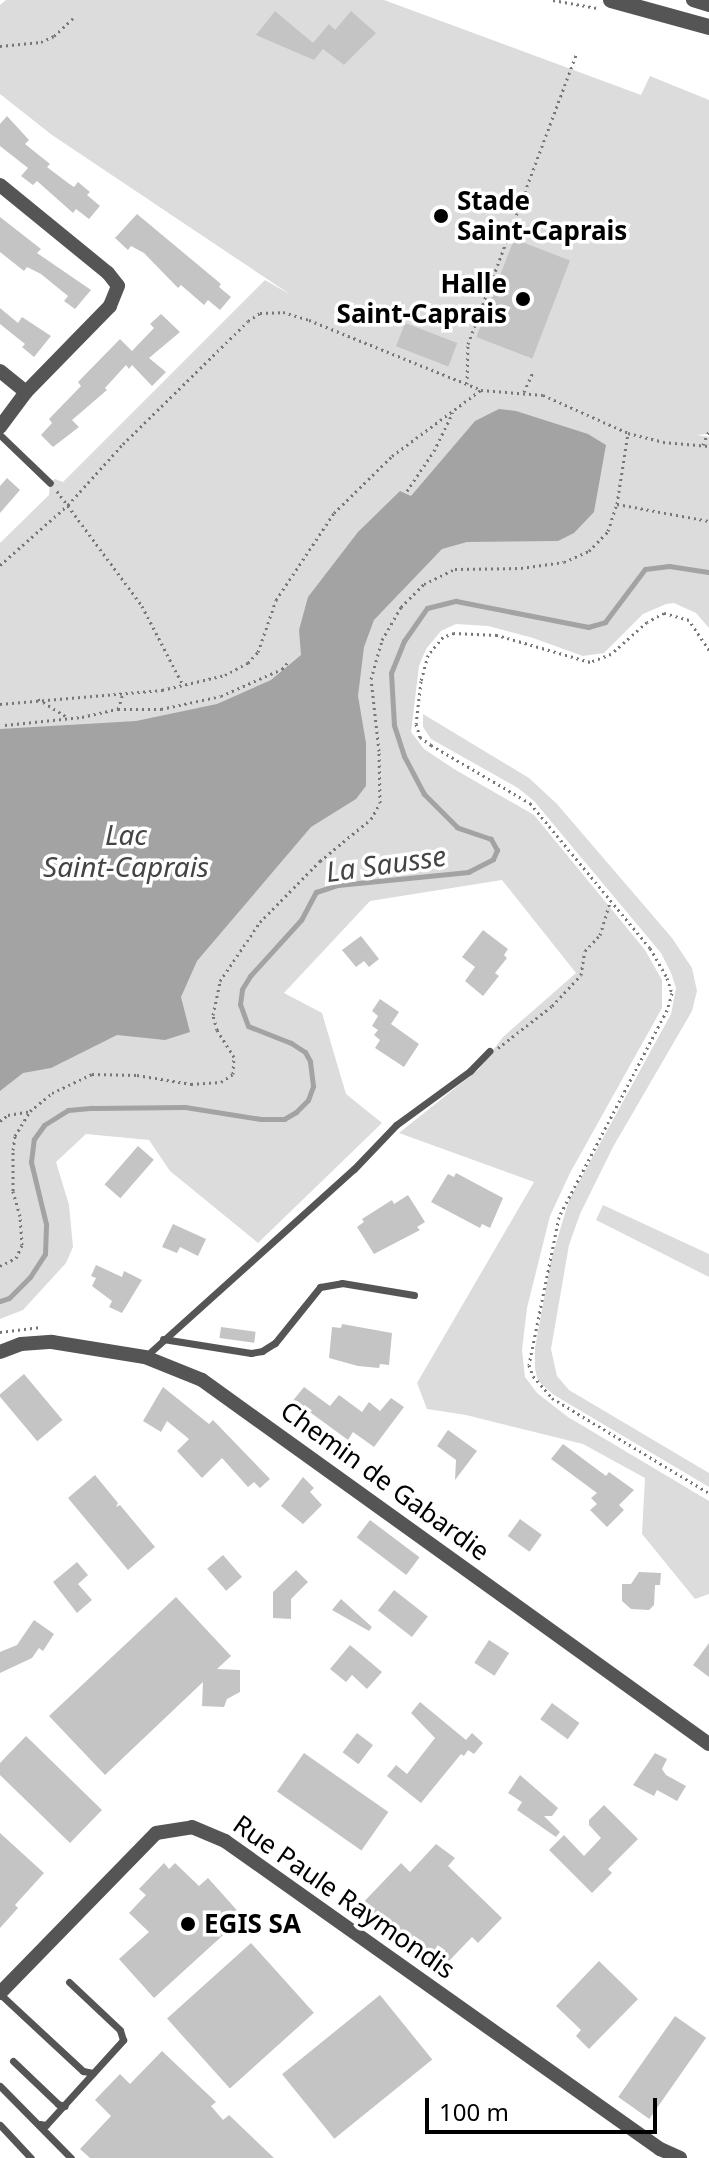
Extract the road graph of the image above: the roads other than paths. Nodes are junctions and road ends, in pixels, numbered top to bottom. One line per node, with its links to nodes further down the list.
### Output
1 (611, 0): 4 (street)
2 (693, 0): 3 (street)
3 (709, 5)
4 (709, 27)
5 (0, 185): 7 (street)
6 (0, 371): 7 (street)
7 (26, 392): 8 (street)
8 (0, 427)
9 (0, 435): 10 (lane)
10 (50, 483)
11 (489, 1051): 13 (lane)
12 (414, 1295): 13 (lane)
13 (163, 1339): 15 (lane)
14 (0, 1352): 15 (street, Chemin de Gabardie)
15 (145, 1357): 16 (street, Chemin de Gabardie)
16 (709, 1744)
17 (69, 1982): 20 (lane)
18 (0, 1993): 20 (lane); 27 (street, Rue Paule Raymondis)
19 (13, 2061): 22 (lane)
20 (93, 2073): 22 (lane)
21 (0, 2086): 23 (lane)
22 (65, 2106): 23 (lane)
23 (40, 2124): 26 (lane)
24 (0, 2125): 25 (lane)
25 (31, 2158)
26 (71, 2158)
27 (680, 2158)

